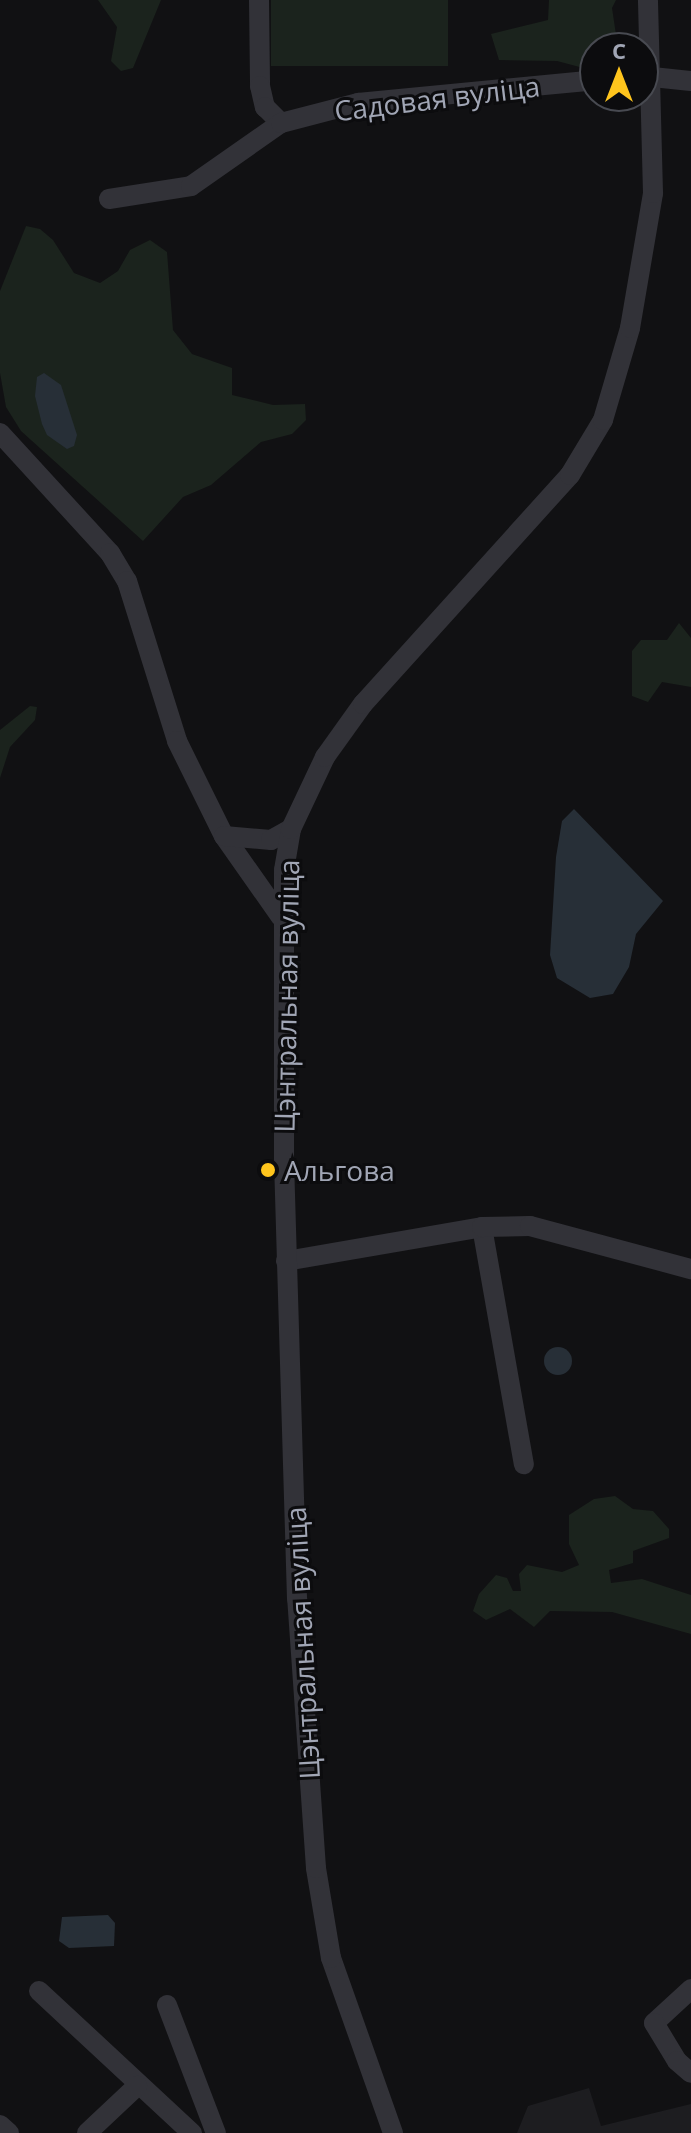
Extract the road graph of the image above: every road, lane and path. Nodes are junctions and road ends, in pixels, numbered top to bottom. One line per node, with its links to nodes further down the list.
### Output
1 (259, 0): 8 (street)
2 (648, 0): 3 (street, Цэнтральная вуліца)
3 (648, 32)
4 (659, 77): 5 (street)
5 (691, 81)
6 (579, 82): 8 (street, Садовая вуліца)
7 (647, 112): 11 (street, Цэнтральная вуліца)
8 (281, 123): 9 (street, Садовая вуліца)
9 (109, 199)
10 (0, 433): 12 (street)
11 (291, 829): 12 (street); 13 (street, Цэнтральная вуліца)
12 (224, 836): 13 (street)
13 (281, 917): 15 (street, Цэнтральная вуліца)
14 (482, 1227): 15 (street); 16 (street); 17 (street)
15 (286, 1261): 28 (street, Цэнтральная вуліца)
16 (691, 1269)
17 (524, 1464)
18 (691, 1989): 21 (street)
19 (39, 1991): 22 (street)
20 (167, 2005): 27 (street)
21 (691, 2073)
22 (137, 2086): 25 (street); 26 (street)
23 (0, 2125): 24 (street)
24 (9, 2133)
25 (87, 2133)
26 (192, 2133)
27 (216, 2133)
28 (393, 2133)

